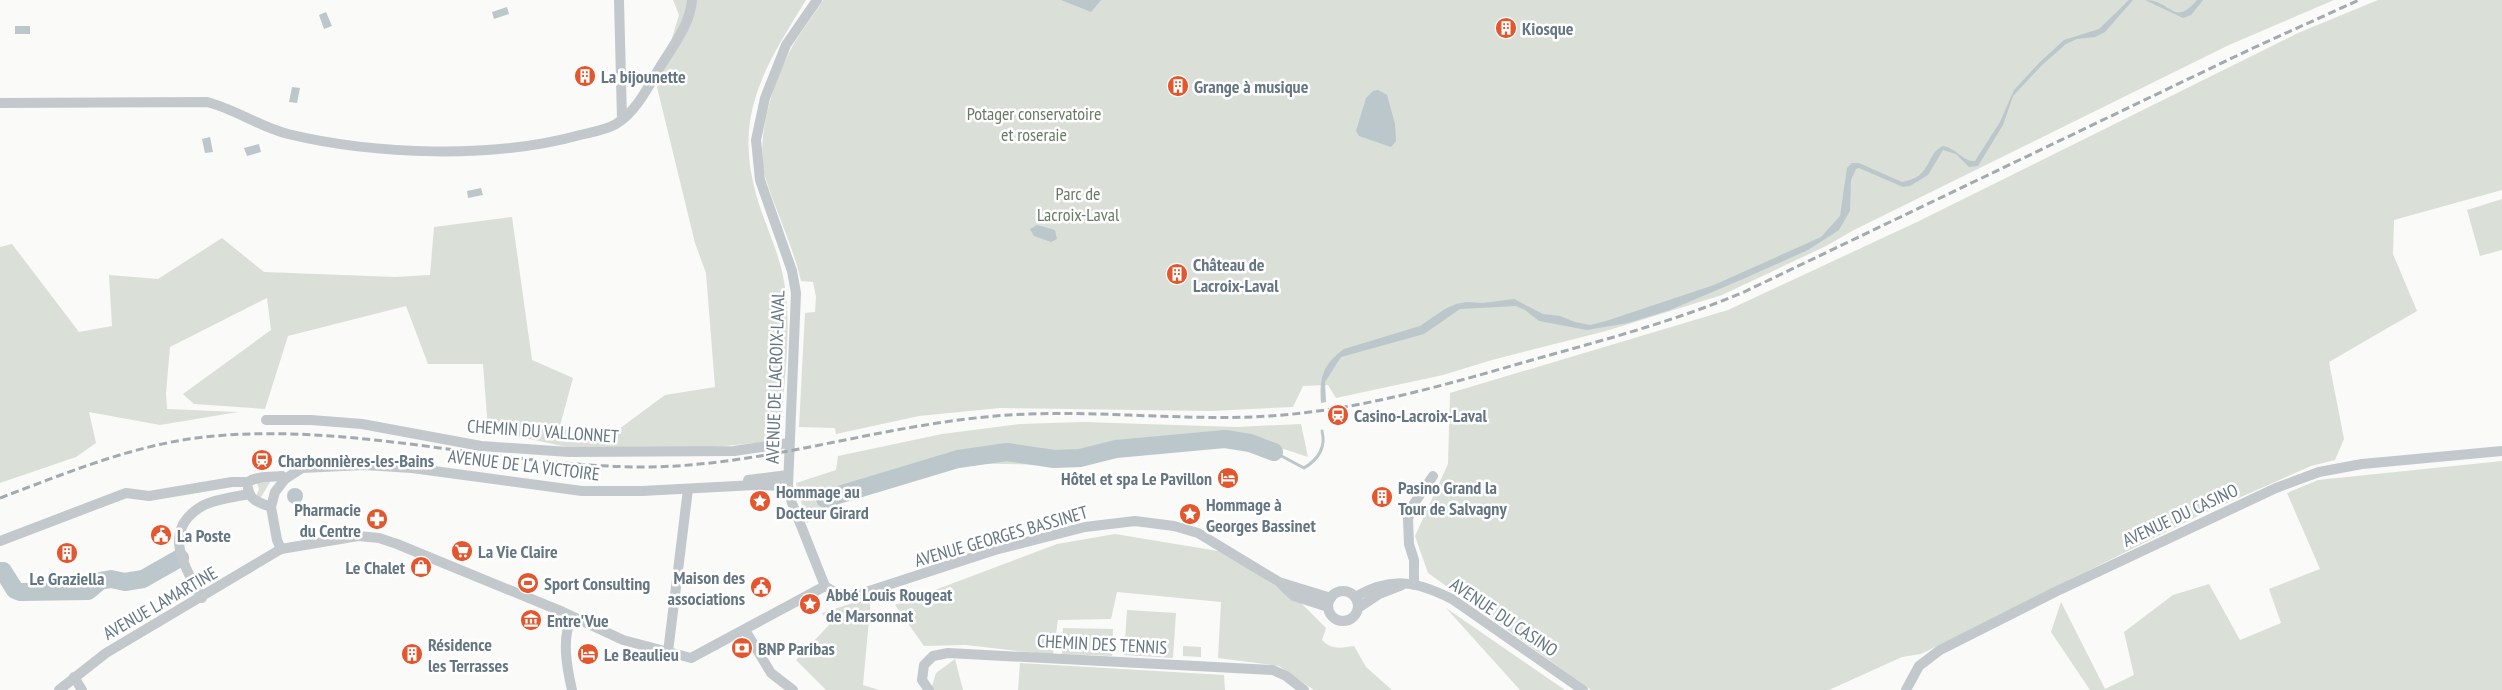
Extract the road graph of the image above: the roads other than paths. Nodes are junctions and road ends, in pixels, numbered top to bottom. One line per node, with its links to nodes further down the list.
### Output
1 (619, 0): 5 (street)
2 (692, 0): 5 (street)
3 (816, 1): 7 (street, AVENUE DE LACROIX-LAVAL)
4 (0, 104): 5 (street)
5 (622, 119)
6 (266, 420): 7 (street, CHEMIN DU VALLONNET)
7 (789, 443): 9 (street, AVENUE DE LACROIX-LAVAL)
8 (2502, 451): 37 (street, AVENUE DU CASINO)
9 (788, 475): 13 (street, AVENUE DE LACROIX-LAVAL); 14 (street, AVENUE DE LA VICTOIRE)
10 (1433, 476): 20 (street)
11 (285, 480): 12 (street); 14 (street, AVENUE DE LA VICTOIRE); 16 (street, AVENUE DE LA VICTOIRE)
12 (248, 482): 15 (street); 17 (street)
13 (788, 486): 14 (street, AVENUE DE LA VICTOIRE); 21 (street, AVENUE DE LACROIX-LAVAL)
14 (688, 488): 28 (street)
15 (248, 494): 16 (street); 23 (street)
16 (271, 507): 18 (street)
17 (0, 541)
18 (281, 549): 23 (street, AVENUE LAMARTINE); 26 (street)
19 (1402, 585): 20 (street, AVENUE DU CASINO); 22 (street, AVENUE DU CASINO); 25 (street, AVENUE DU CASINO)
20 (1414, 585): 36 (street, AVENUE DU CASINO)
21 (825, 586): 24 (street, AVENUE GEORGES BASSINET); 27 (street)
22 (1355, 597): 24 (street); 25 (street)
23 (202, 598): 29 (street, AVENUE LAMARTINE)
24 (1330, 602): 25 (street)
25 (1358, 608)
26 (572, 617): 28 (street); 32 (street)
27 (745, 630): 28 (street); 33 (street)
28 (668, 652)
29 (74, 677): 30 (street, AVENUE LAMARTINE); 31 (street)
30 (59, 690)
31 (82, 690)
32 (572, 690)
33 (793, 690)
34 (929, 690): 35 (street, CHEMIN DES TENNIS)
35 (1304, 690)
36 (1583, 690)
37 (1906, 690)

